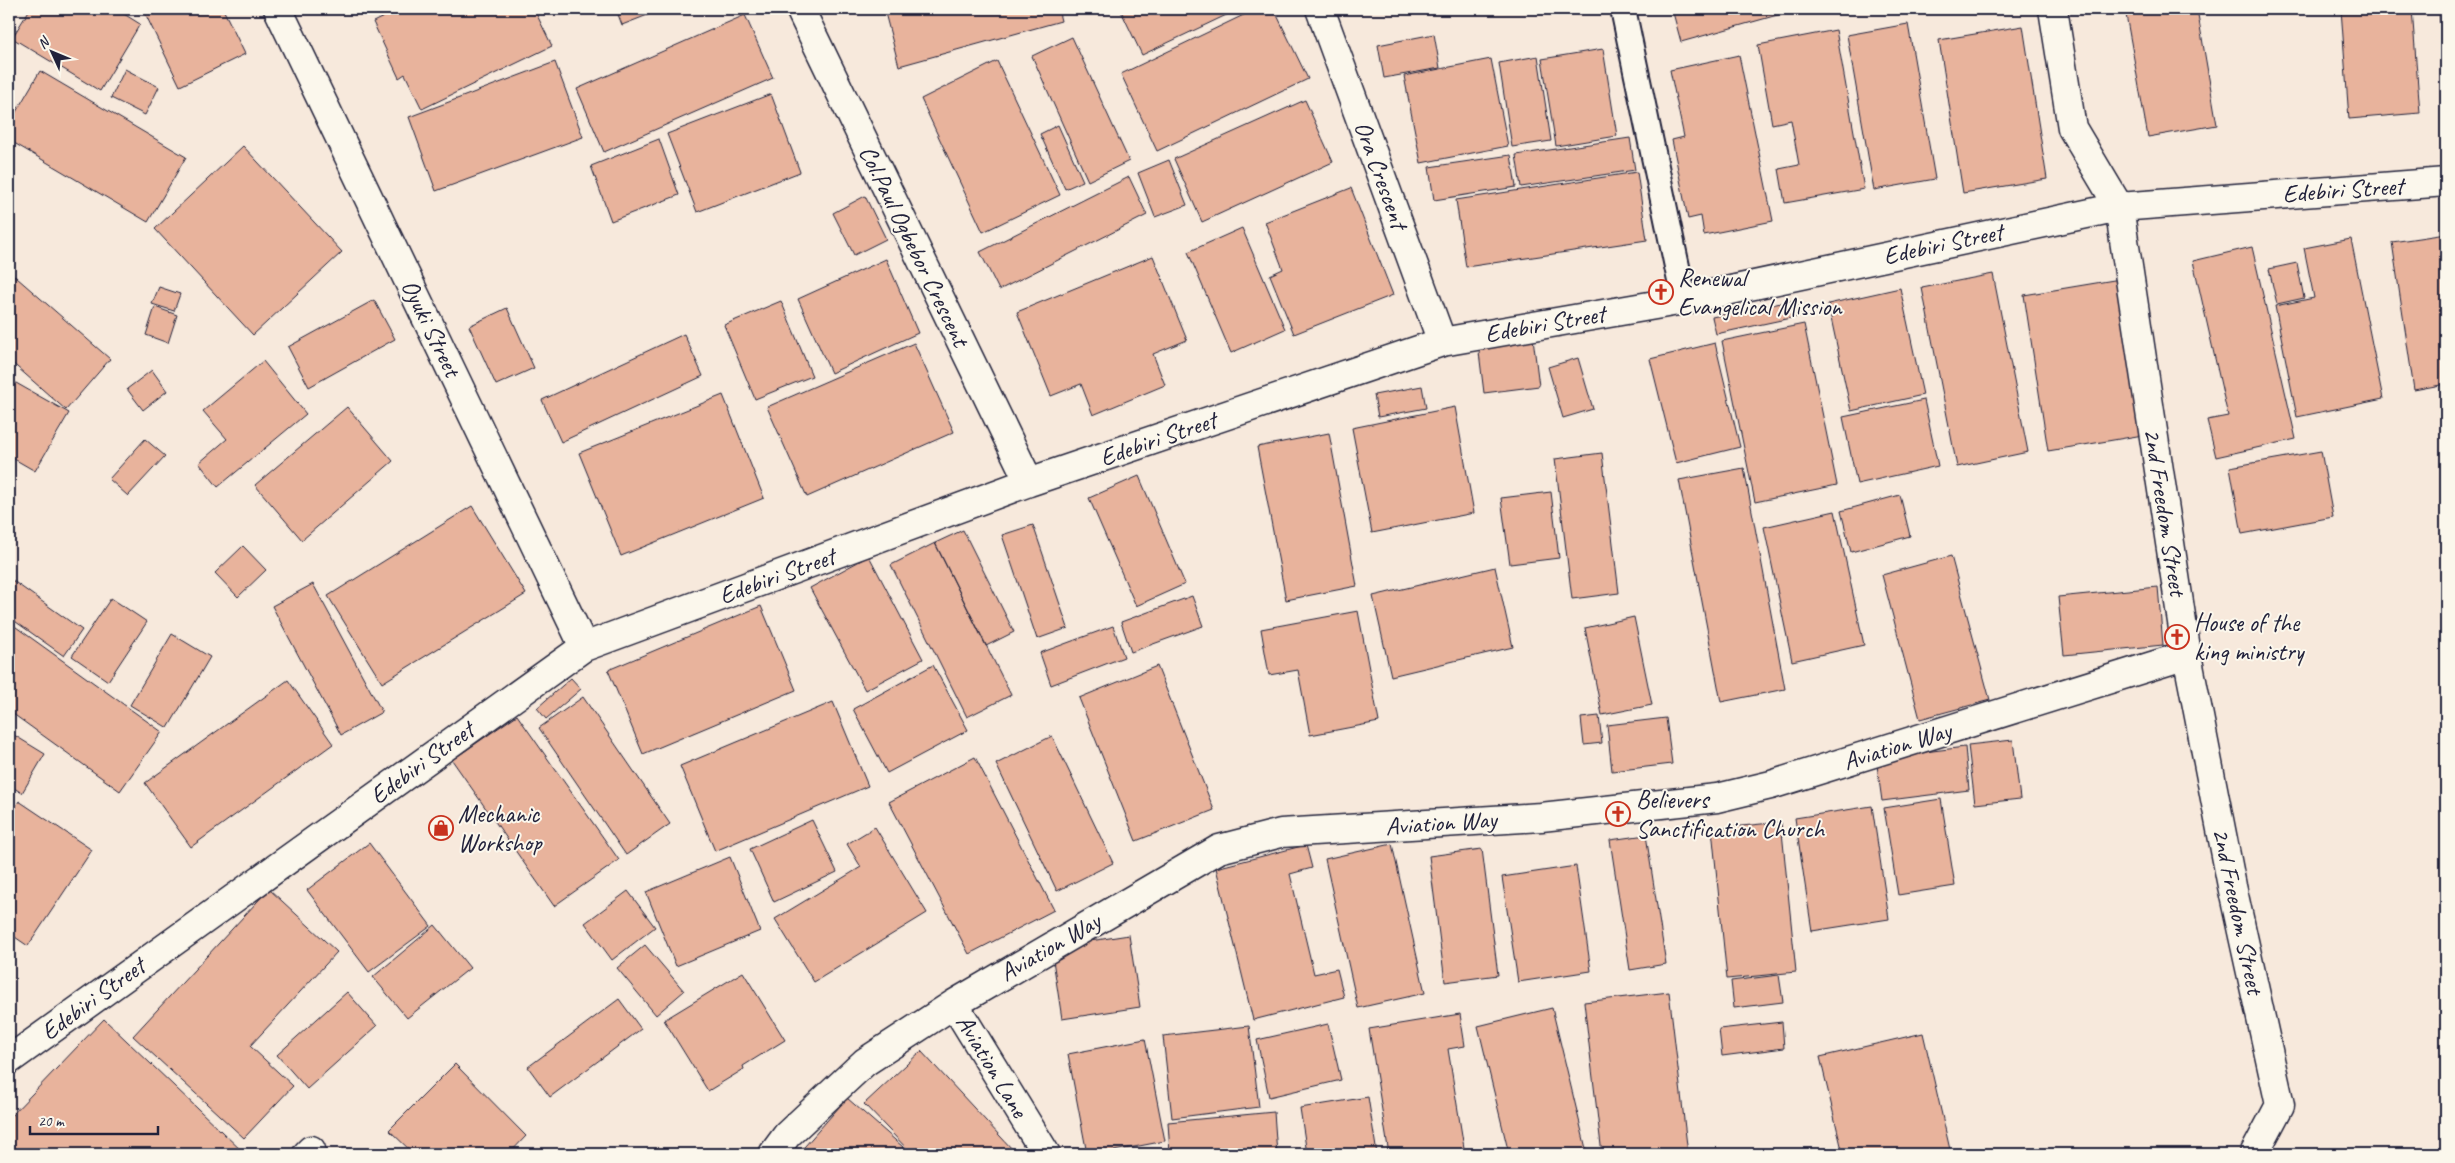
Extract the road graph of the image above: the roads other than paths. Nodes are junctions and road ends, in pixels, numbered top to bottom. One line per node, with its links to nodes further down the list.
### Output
1 (278, 9): 11 (street, Oyuki Street)
2 (800, 9): 10 (street, Col.Paul Ogbebor Crescent)
3 (1320, 9): 9 (street, Ora Crescent)
4 (1623, 9): 8 (lane)
5 (2053, 9): 7 (street, 2nd Freedom Street)
6 (2446, 182): 7 (street, Edebiri Street)
7 (2119, 207): 8 (street, Edebiri Street); 12 (street, 2nd Freedom Street)
8 (1684, 300): 9 (street, Edebiri Street)
9 (1442, 342): 10 (street, Edebiri Street)
10 (1029, 482): 11 (street, Edebiri Street)
11 (584, 647): 14 (street, Edebiri Street)
12 (2187, 655): 13 (street, Aviation Way); 15 (street, 2nd Freedom Street)
13 (954, 1004): 16 (street, Aviation Way); 17 (street, Aviation Lane)
14 (9, 1060)
15 (2258, 1146)
16 (773, 1154)
17 (1046, 1154)

